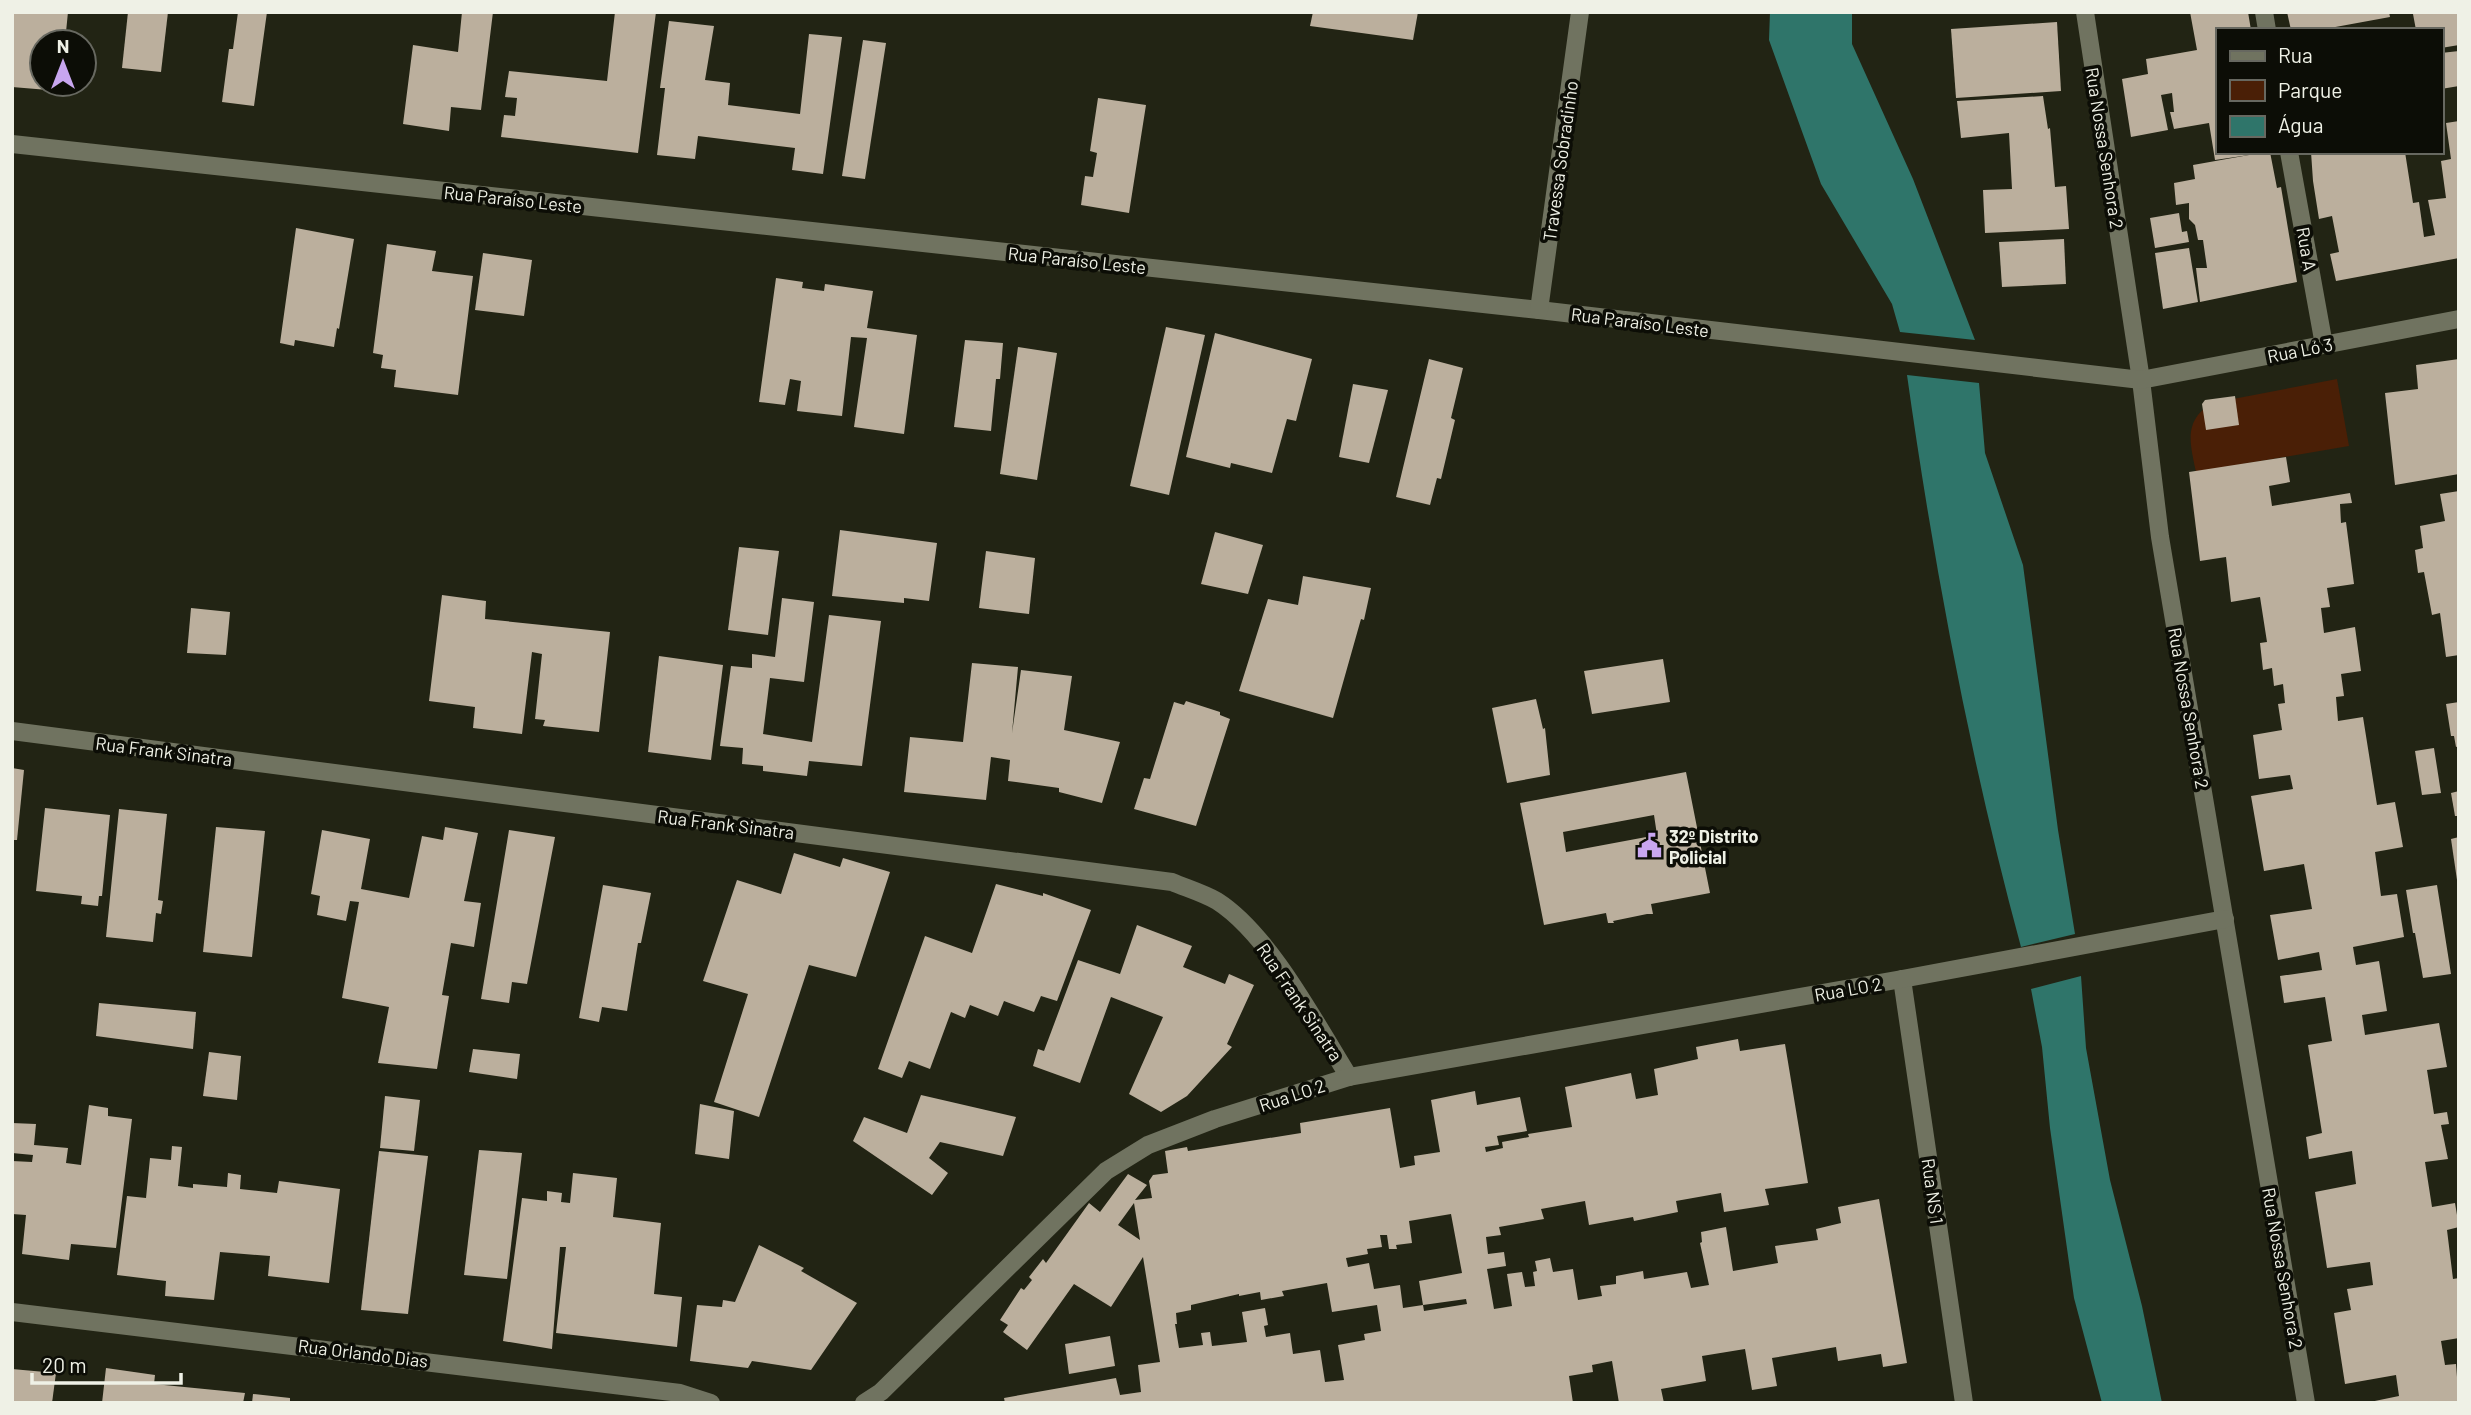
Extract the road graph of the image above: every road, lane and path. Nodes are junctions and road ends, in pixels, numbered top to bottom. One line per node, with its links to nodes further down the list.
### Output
1 (1580, 12): 5 (street, Travessa Sobradinho)
2 (2085, 12): 8 (street, Rua Nossa Senhora 2)
3 (12, 144): 5 (street, Rua Paraíso Leste)
4 (2289, 154): 7 (street, Rua A)
5 (1539, 310): 8 (street, Rua Paraíso Leste)
6 (2459, 319): 7 (street, Rua Ló 3)
7 (2324, 345): 8 (street, Rua Ló 3)
8 (2141, 380): 10 (street, Rua Nossa Senhora 2)
9 (12, 731): 12 (street, Rua Frank Sinatra)
10 (2225, 919): 11 (street, Rua LO 2); 17 (street, Rua Nossa Senhora 2)
11 (1902, 979): 12 (street, Rua LO 2); 16 (street, Rua NS 1)
12 (1349, 1077): 15 (street, Rua LO 2)
13 (12, 1312): 14 (street, Rua Orlando Dias)
14 (711, 1403)
15 (864, 1403)
16 (1964, 1403)
17 (2306, 1403)

